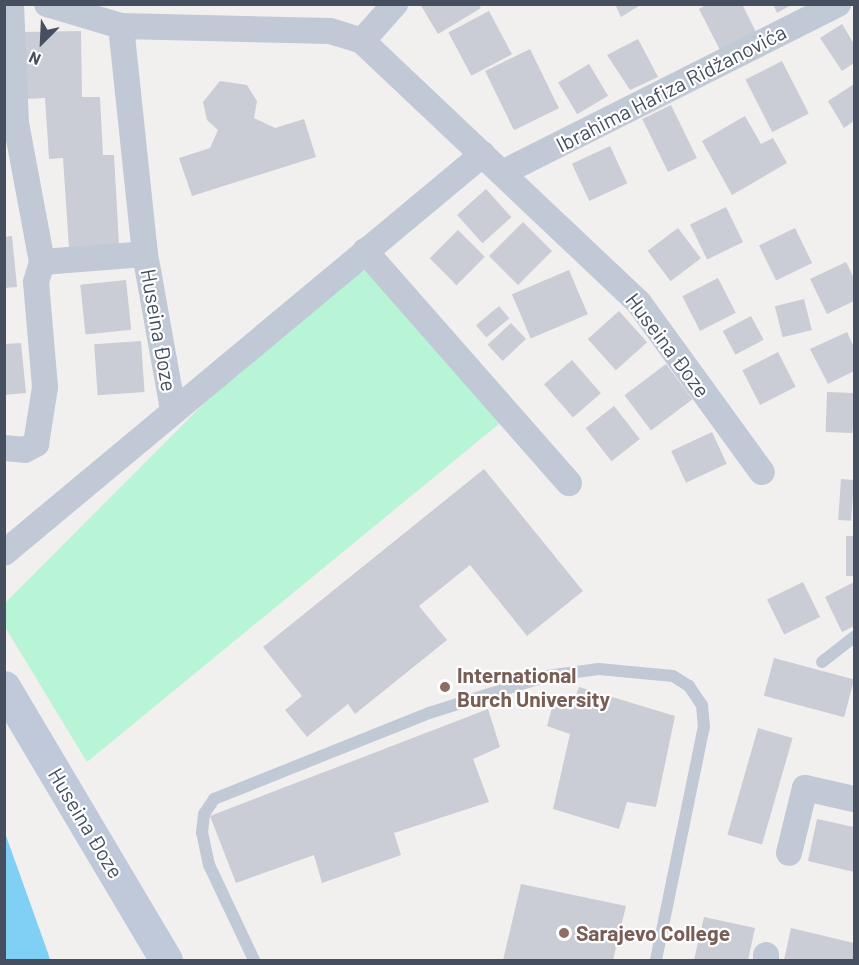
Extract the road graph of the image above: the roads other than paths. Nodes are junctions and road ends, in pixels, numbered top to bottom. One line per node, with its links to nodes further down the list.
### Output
1 (11, 4): 11 (street)
2 (47, 4): 5 (street, Huseina Đoze)
3 (395, 4): 6 (street)
4 (838, 4): 8 (street, Ibrahima Hafiza Ridžanovića)
5 (121, 26): 6 (street, Huseina Đoze); 10 (street)
6 (362, 41): 7 (street, Huseina Đoze)
7 (483, 154): 8 (street, Huseina Đoze); 9 (street, Huseina Đoze)
8 (504, 172): 14 (street, Huseina Đoze)
9 (365, 251): 12 (street, Huseina Đoze); 15 (street)
10 (145, 254): 11 (street, Huseina Đoze); 12 (street, Huseina Đoze)
11 (42, 262): 13 (street)
12 (173, 410): 16 (street, Huseina Đoze)
13 (4, 448)
14 (762, 472)
15 (569, 483)
16 (4, 553)
17 (855, 637): 18 (lane)
18 (822, 662)
19 (4, 687): 22 (street, Huseina Đoze)
20 (855, 799): 21 (street)
21 (789, 853)
22 (166, 960)
23 (254, 960): 24 (lane)
24 (656, 960)

